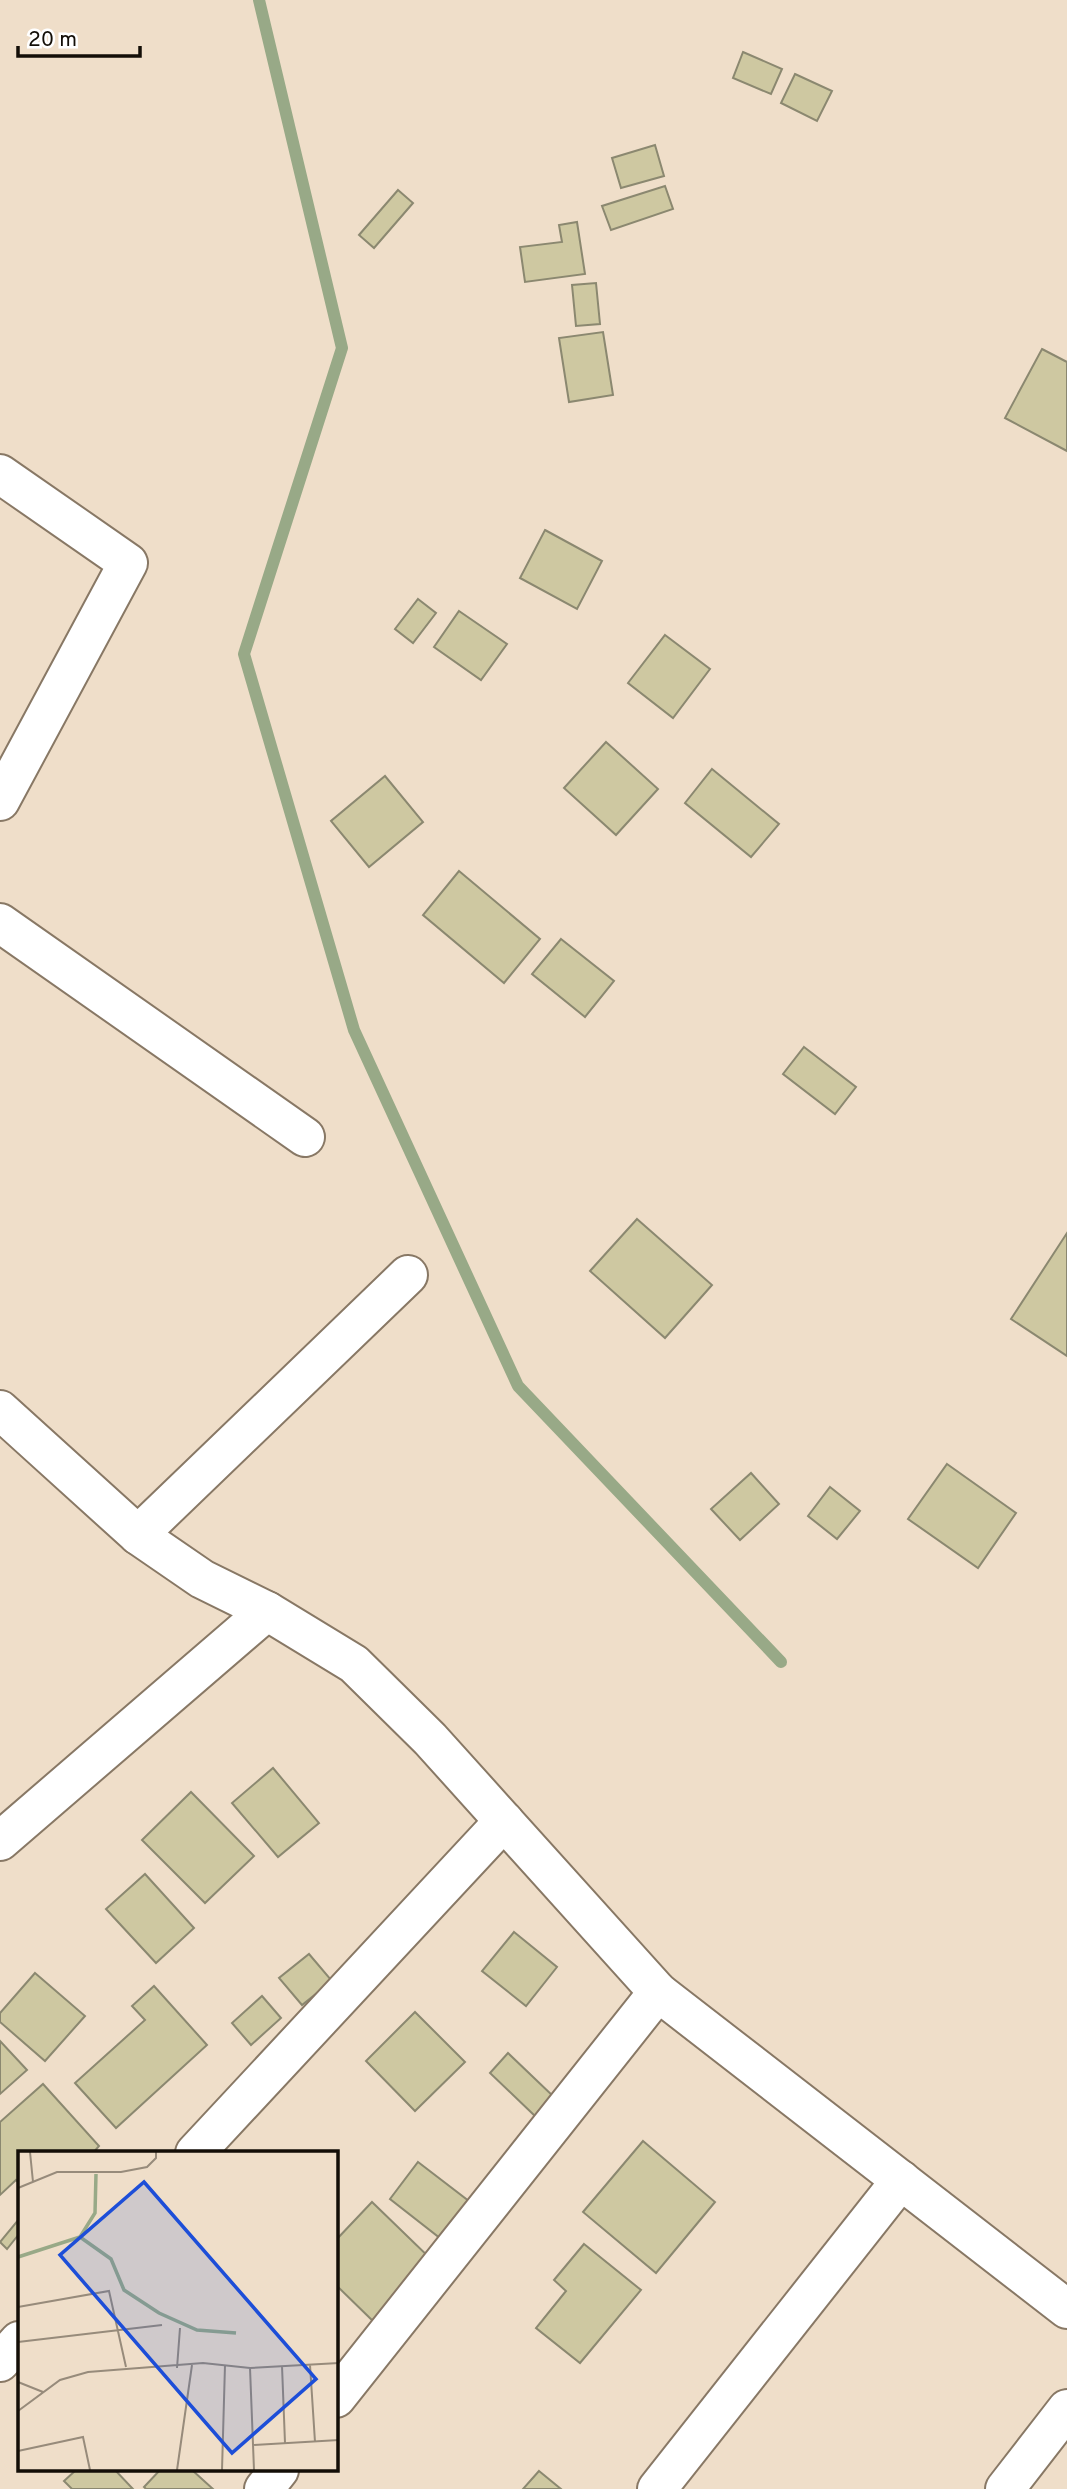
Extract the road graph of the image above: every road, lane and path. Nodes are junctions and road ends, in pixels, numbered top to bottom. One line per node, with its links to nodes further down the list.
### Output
1 (0, 474): 2 (street)
2 (0, 801)
3 (0, 923): 4 (street)
4 (306, 1137)
5 (408, 1275): 7 (street)
6 (0, 1410): 7 (street)
7 (138, 1535): 8 (street)
8 (267, 1611): 9 (street); 10 (street)
9 (504, 1821): 11 (street); 12 (street)
10 (0, 1841)
11 (658, 1992): 13 (street); 17 (street)
12 (196, 2151)
13 (901, 2180): 14 (street); 21 (street)
14 (1067, 2309)
15 (18, 2342): 16 (street)
16 (0, 2362)
17 (338, 2395)
18 (1067, 2409): 22 (street)
19 (277, 2472): 20 (street)
20 (264, 2489)
21 (657, 2489)
22 (1005, 2489)

